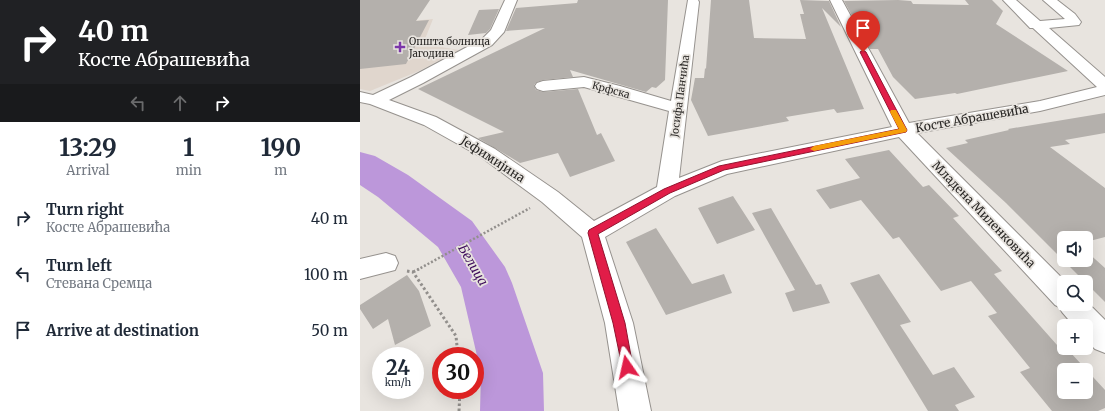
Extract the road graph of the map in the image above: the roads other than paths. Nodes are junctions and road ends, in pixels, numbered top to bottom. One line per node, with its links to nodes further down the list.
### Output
1 (511, 0): 10 (street, Јефимијина)
2 (836, 0): 12 (street, Младена Миленковића)
3 (1009, 0): 6 (street)
4 (1049, 0): 6 (street)
5 (693, 2): 11 (street, Јосифа Панчића)
6 (1035, 25): 8 (street)
7 (543, 86): 11 (street, Крфска)
8 (1105, 86)
9 (1105, 90): 12 (street, Косте Абрашевића)
10 (368, 98): 14 (street, Јефимијина)
11 (679, 106): 13 (street, Јосифа Панчића)
12 (903, 130): 13 (street, Косте Абрашевића); 17 (street, Младена Миленковића)
13 (667, 191): 14 (street, Косте Абрашевића)
14 (592, 233): 20 (street)
15 (386, 263): 16 (street)
16 (360, 269)
17 (1057, 290)
18 (1078, 311): 19 (street)
19 (1105, 340)
20 (636, 411)

